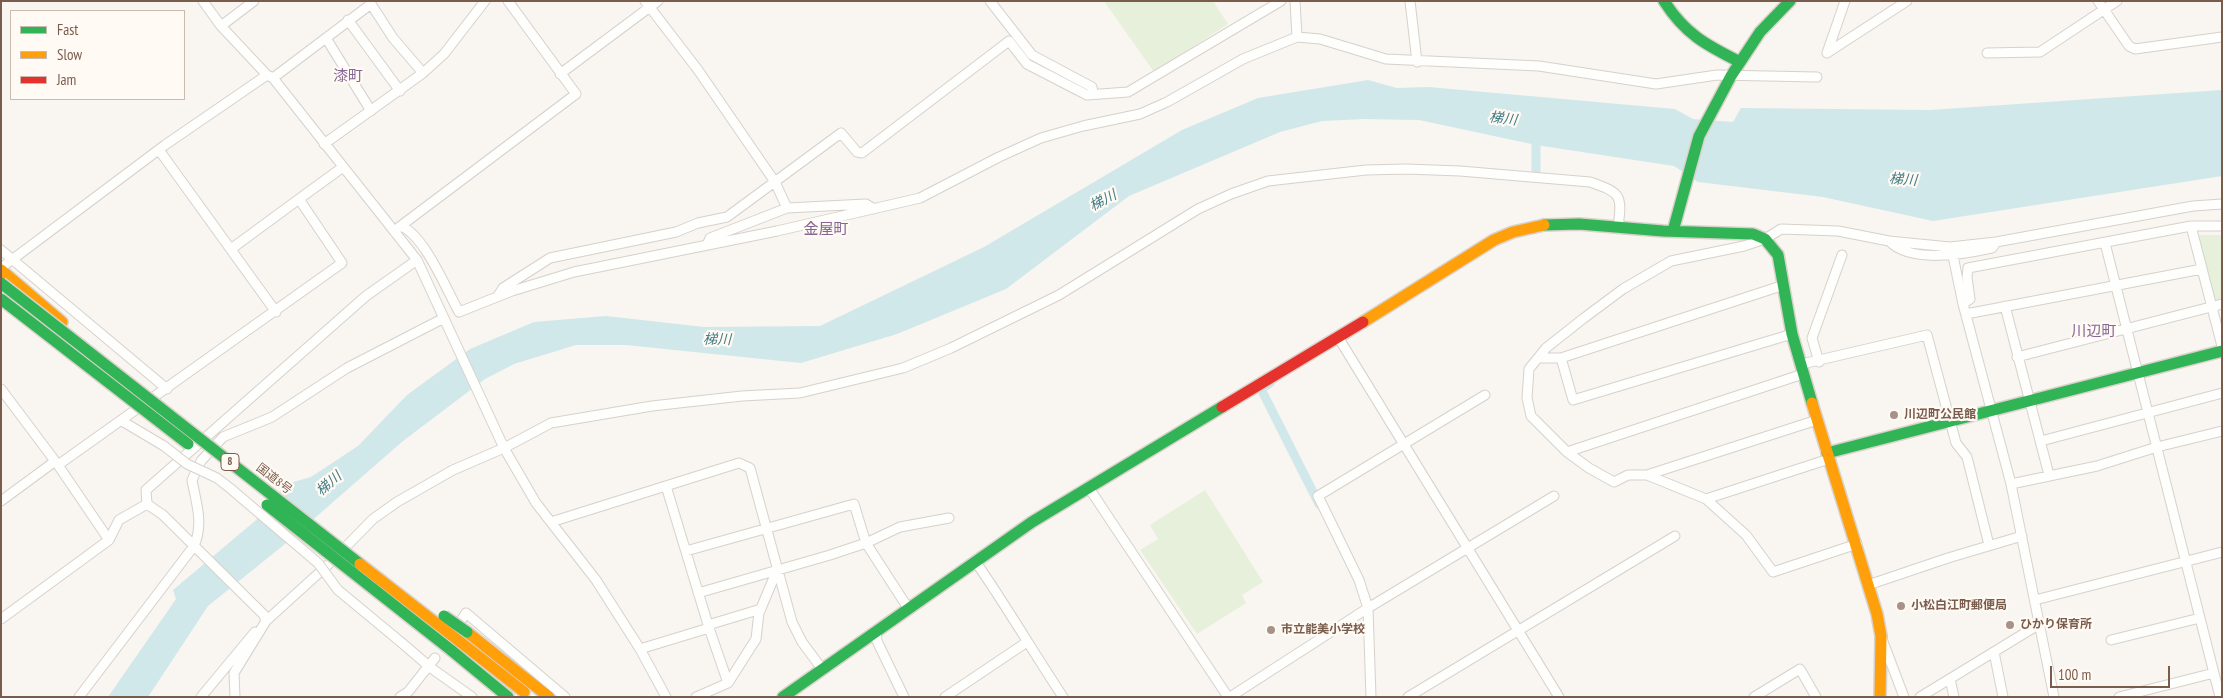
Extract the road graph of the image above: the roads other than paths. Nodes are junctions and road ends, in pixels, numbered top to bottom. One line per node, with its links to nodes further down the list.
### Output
1 (203, 1): 19 (street)
2 (254, 1): 19 (street)
3 (485, 1): 26 (street)
4 (508, 1): 27 (street)
5 (658, 1): 16 (street)
6 (990, 1): 32 (street)
7 (1281, 1): 32 (street)
8 (1295, 1): 20 (street)
9 (1410, 1): 24 (street)
10 (1664, 1): 25 (main road)
11 (1790, 1): 25 (main road)
12 (1845, 1): 13 (street)
13 (1907, 1)
14 (2098, 1): 17 (street)
15 (2117, 1): 17 (street)
16 (647, 4): 27 (street); 37 (street)
17 (2105, 10): 21 (street); 23 (street)
18 (348, 20): 22 (street); 26 (street); 31 (street)
19 (221, 26): 28 (street)
20 (1297, 37): 24 (street); 41 (street)
21 (2222, 37)
22 (326, 38): 28 (street); 33 (street)
23 (1987, 53)
24 (1417, 62): 30 (street)
25 (1740, 62): 30 (main road)
26 (423, 73): 31 (street)
27 (560, 74): 45 (street)
28 (270, 76): 34 (street); 35 (street)
29 (1817, 77): 30 (street)
30 (1729, 80): 46 (main road)
31 (400, 90): 33 (street)
32 (1093, 94): 37 (street)
33 (371, 111): 34 (street)
34 (324, 144): 36 (street)
35 (159, 150): 52 (street); 56 (street)
36 (343, 168): 38 (street); 45 (street)
37 (775, 182): 40 (street); 63 (street)
38 (299, 199): 52 (street); 70 (street)
39 (2222, 204): 49 (street)
40 (787, 208): 41 (street); 51 (street)
41 (874, 209): 51 (street)
42 (2191, 226): 43 (street); 50 (street); 59 (street)
43 (2222, 226)
44 (1618, 228): 46 (main road); 75 (main road); 99 (street)
45 (397, 229): 57 (street); 63 (street)
46 (1673, 231): 47 (main road)
47 (1764, 239): 48 (street); 61 (main road); 80 (street)
48 (1889, 241): 49 (street); 55 (street)
49 (1996, 242): 55 (street)
50 (2105, 244): 62 (street); 65 (street)
51 (707, 245): 63 (street)
52 (230, 249): 70 (street)
53 (1, 250): 56 (street)
54 (1842, 255): 82 (street)
55 (1953, 256): 65 (street)
56 (14, 259): 58 (street); 86 (street)
57 (417, 260): 72 (street); 112 (street)
58 (1, 269): 78 (main road, bridge)
59 (2202, 269): 62 (street); 68 (street)
60 (1, 283): 78 (main road, 国道8号 / 8, bridge)
61 (1784, 285): 74 (main road); 81 (street)
62 (2115, 285): 67 (street); 73 (street)
63 (498, 296)
64 (1, 299): 83 (main road, 国道8号 / 8, bridge)
65 (1963, 304): 71 (street)
66 (2222, 304): 68 (street)
67 (2005, 306): 71 (street); 79 (street)
68 (2212, 306): 73 (street); 76 (street)
69 (1, 309): 83 (main road, bridge)
70 (276, 312): 86 (street)
71 (1966, 314): 91 (street)
72 (445, 322): 99 (street); 122 (street)
73 (2126, 328): 79 (street); 85 (street)
74 (1792, 334): 81 (street); 84 (main road)
75 (1338, 337): 98 (street); 108 (main road)
76 (2222, 346)
77 (2222, 351): 85 (main road)
78 (91, 355): 146 (main road, 国道8号 / 8, bridge)
79 (2017, 356): 90 (street)
80 (1538, 358): 81 (street); 101 (street)
81 (1561, 358)
82 (1819, 362): 84 (street); 95 (street)
83 (85, 366): 146 (main road, 国道8号 / 8, bridge)
84 (1802, 369): 93 (main road); 101 (street)
85 (2138, 373): 90 (main road); 92 (street)
86 (167, 388): 94 (street)
87 (1, 390): 103 (street)
88 (2222, 393): 92 (street)
89 (1485, 395): 98 (street)
90 (2029, 402): 91 (main road); 97 (street)
91 (1992, 412): 95 (main road); 106 (street)
92 (2148, 412): 97 (street); 100 (street)
93 (1817, 420): 102 (main road); 104 (street)
94 (122, 421): 103 (street); 149 (street, bridge)
95 (1950, 421): 102 (main road); 121 (street)
96 (2222, 431): 100 (street)
97 (2041, 440): 105 (street)
98 (1405, 444): 123 (street); 133 (street)
99 (503, 445): 114 (street); 137 (street)
100 (2157, 447): 105 (street); 127 (street)
101 (1567, 452): 104 (street)
102 (1828, 456): 110 (street); 120 (main road)
103 (56, 463): 111 (street); 118 (street)
104 (1647, 474): 110 (street)
105 (2049, 475): 106 (street)
106 (2011, 484): 117 (street)
107 (666, 486): 114 (street); 115 (street); 124 (street)
108 (1089, 488): 126 (main road); 170 (street)
109 (1554, 496): 123 (street)
110 (1706, 499): 120 (street)
111 (1, 501)
112 (148, 504): 118 (street); 122 (street)
113 (948, 518): 119 (street)
114 (551, 522): 147 (street)
115 (768, 529): 119 (street); 124 (street); 128 (street)
116 (1675, 536): 142 (street)
117 (2022, 536): 121 (street); 131 (street)
118 (108, 540): 136 (street)
119 (866, 543): 128 (street); 132 (street)
120 (1856, 544): 129 (main road)
121 (1989, 545): 129 (street)
122 (195, 547): 137 (street); 154 (street)
123 (1467, 547): 133 (street); 142 (street)
124 (686, 552): 130 (street)
125 (2222, 552): 127 (street)
126 (975, 561): 132 (main road); 145 (street)
127 (2185, 562): 131 (street); 135 (street)
128 (778, 568): 130 (street); 134 (street); 150 (street)
129 (1868, 585): 143 (main road)
130 (698, 593): 140 (street)
131 (2035, 600): 139 (street)
132 (908, 608): 141 (main road)
133 (1368, 608): 170 (street); 171 (street)
134 (761, 609): 140 (street); 153 (street)
135 (2200, 618): 144 (street); 151 (street)
136 (1, 619)
137 (264, 621): 155 (street); 156 (street)
138 (460, 622): 163 (street)
139 (2038, 625): 148 (street); 181 (street)
140 (708, 626): 147 (street); 153 (street)
141 (876, 631): 150 (main road); 167 (street)
142 (1519, 631): 172 (street); 173 (street)
143 (1881, 636): 176 (main road); 177 (street)
144 (2111, 640)
145 (1027, 642): 168 (street); 169 (street)
146 (451, 648): 149 (street); 159 (main road); 160 (main road, 国道8号 / 8); 161 (main road, 国道8号 / 8); 162 (main road)
147 (640, 649): 164 (street)
148 (1994, 652): 152 (street); 180 (street)
149 (429, 666): 157 (street); 158 (street)
150 (822, 669): 166 (main road)
151 (2214, 673): 182 (street); 183 (street)
152 (1950, 679): 178 (street); 179 (street)
153 (728, 683): 165 (street)
154 (79, 697)
155 (201, 697)
156 (235, 697)
157 (400, 697)
158 (472, 697)
159 (493, 697)
160 (508, 697)
161 (530, 697)
162 (548, 697)
163 (564, 697)
164 (666, 697)
165 (696, 697)
166 (783, 697)
167 (904, 697)
168 (945, 697)
169 (1064, 697)
170 (1229, 697)
171 (1371, 697)
172 (1408, 697)
173 (1559, 697)
174 (1754, 697): 175 (street)
175 (1816, 697)
176 (1880, 697)
177 (1904, 697)
178 (1920, 697)
179 (1954, 697)
180 (2003, 697)
181 (2054, 697)
182 (2119, 697)
183 (2220, 697)

